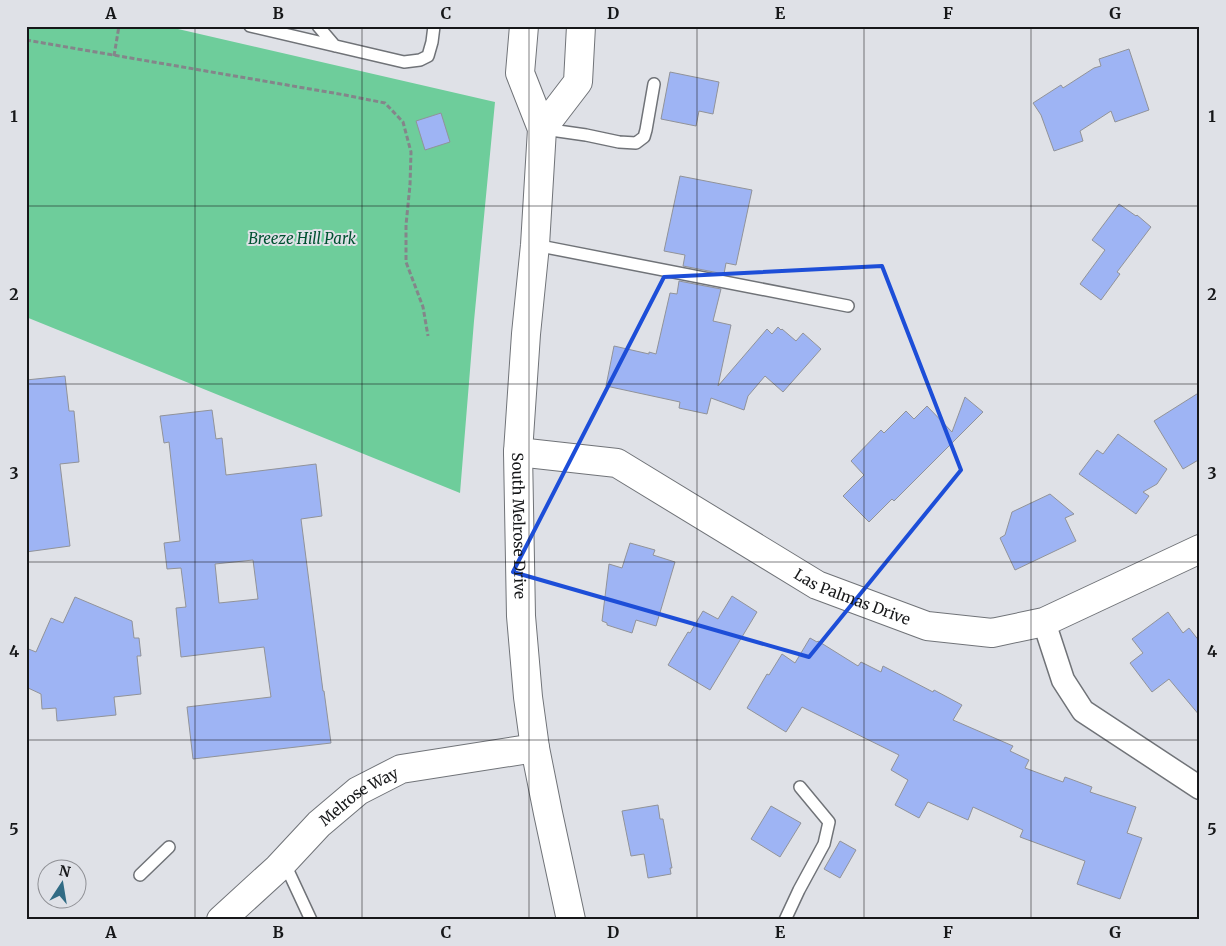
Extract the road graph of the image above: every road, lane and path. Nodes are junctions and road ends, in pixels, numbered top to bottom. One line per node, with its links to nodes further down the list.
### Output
1 (119, 26): 9 (path)
2 (250, 26): 8 (lane)
3 (318, 26): 8 (lane)
4 (434, 26): 8 (lane)
5 (524, 26): 11 (street, South Melrose Drive)
6 (581, 26): 11 (street)
7 (26, 40): 9 (path)
8 (335, 46)
9 (114, 56): 14 (path)
10 (654, 84): 11 (lane)
11 (542, 129): 12 (street, South Melrose Drive)
12 (535, 245): 13 (lane); 15 (street, South Melrose Drive)
13 (848, 306)
14 (428, 336)
15 (518, 452): 17 (street, Las Palmas Drive); 18 (street, South Melrose Drive)
16 (1200, 549): 17 (street, Las Palmas Drive)
17 (1044, 622): 20 (street)
18 (535, 748): 22 (street, Melrose Way); 26 (street, South Melrose Drive)
19 (800, 787): 27 (lane)
20 (1200, 788)
21 (170, 847): 23 (lane)
22 (284, 862): 24 (street, Melrose Way); 25 (lane)
23 (140, 875)
24 (222, 920)
25 (311, 920)
26 (571, 920)
27 (785, 920)

